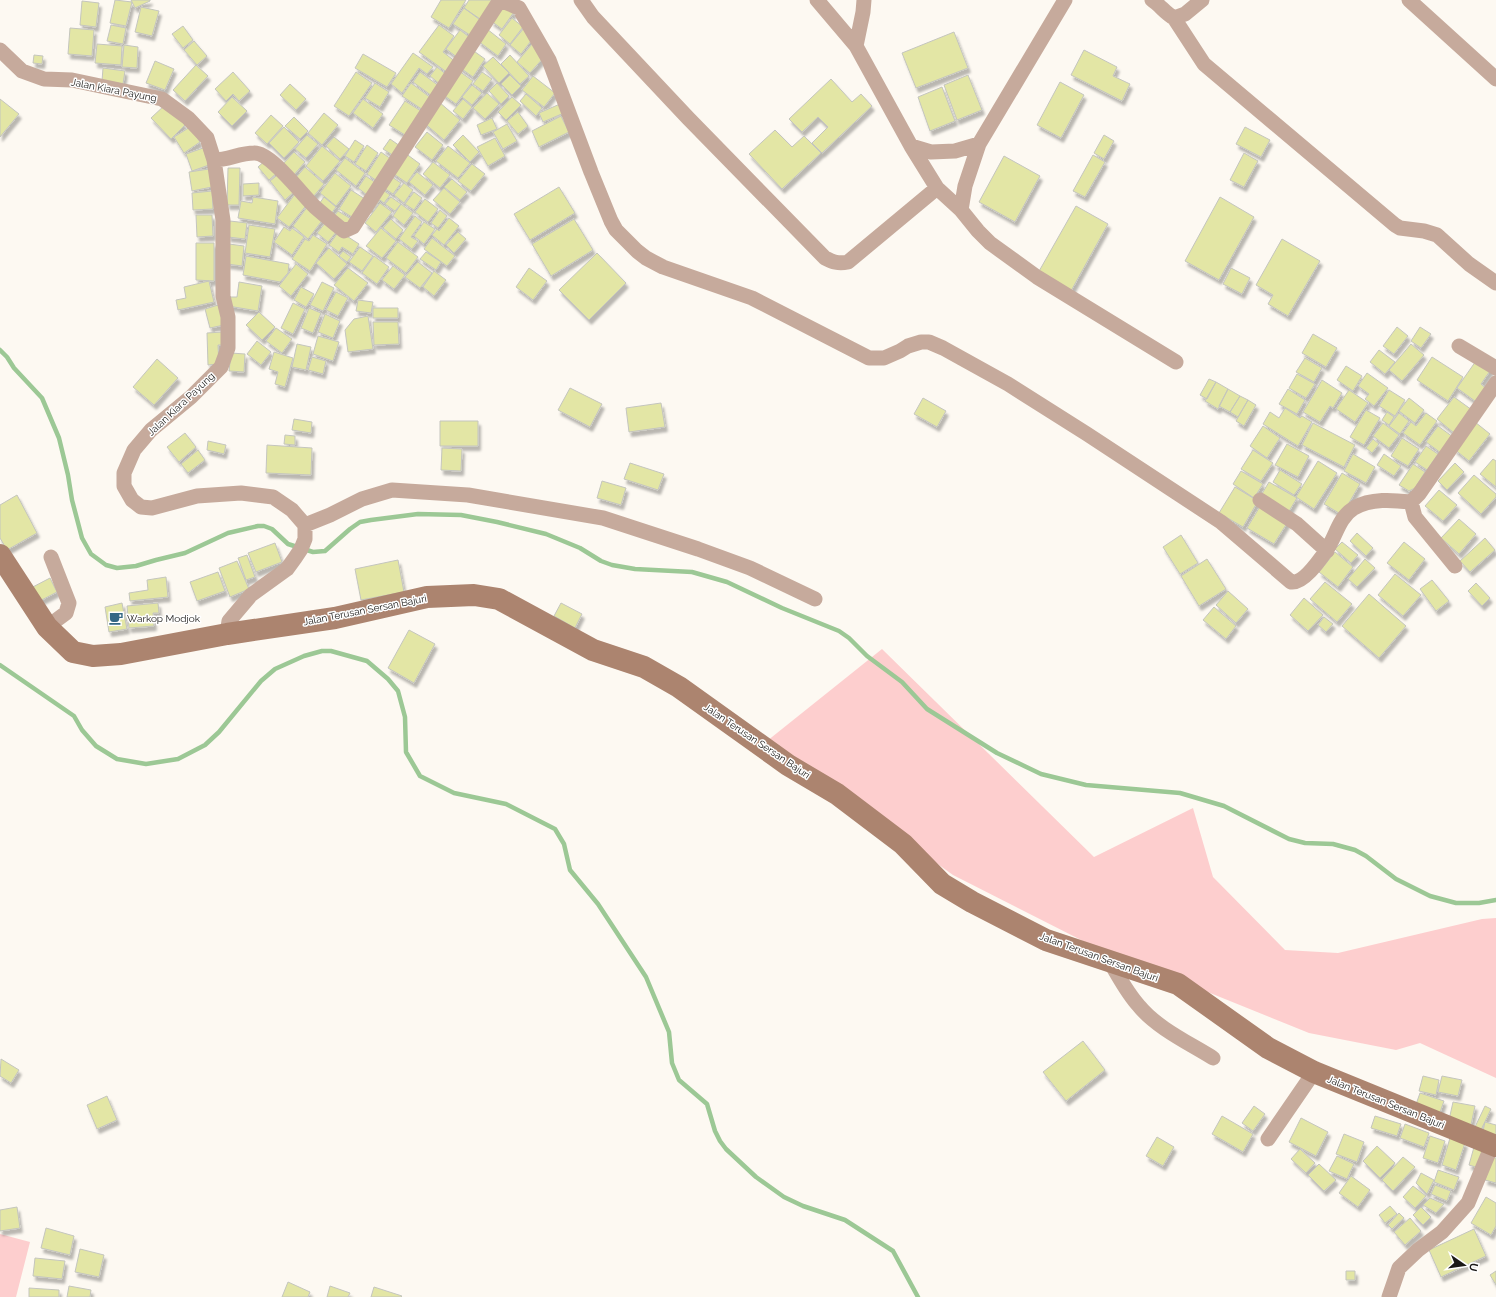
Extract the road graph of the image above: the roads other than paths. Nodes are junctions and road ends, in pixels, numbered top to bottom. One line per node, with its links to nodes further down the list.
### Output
1 (500, 0): 9 (street); 16 (street)
2 (581, 0): 17 (street)
3 (817, 0): 11 (street)
4 (864, 0): 11 (street)
5 (1065, 0): 14 (street)
6 (1152, 0): 10 (street)
7 (1202, 0): 10 (street)
8 (1409, 0): 13 (street)
9 (520, 4): 27 (street)
10 (1174, 18): 19 (street)
11 (856, 46): 15 (street)
12 (0, 50): 16 (street, Jalan Kiara Payung)
13 (1496, 79)
14 (979, 144): 15 (street); 18 (street)
15 (911, 146): 17 (street)
16 (214, 160): 26 (street, Jalan Kiara Payung)
17 (937, 188): 18 (street)
18 (961, 210): 21 (street)
19 (1496, 283)
20 (1459, 346): 22 (street)
21 (1176, 362)
22 (1496, 368)
23 (1496, 382): 25 (street)
24 (1260, 500): 27 (street)
25 (1411, 502): 27 (street); 30 (street)
26 (305, 525): 31 (street); 33 (street)
27 (1327, 550)
28 (0, 555): 32 (main road, Jalan Terusan Sersan Bajuri)
29 (51, 557): 32 (street)
30 (1455, 566)
31 (815, 599)
32 (47, 626): 33 (main road, Jalan Terusan Sersan Bajuri)
33 (227, 634): 34 (main road, Jalan Terusan Sersan Bajuri)
34 (1110, 962): 35 (street); 36 (main road, Jalan Terusan Sersan Bajuri)
35 (1213, 1058)
36 (1314, 1072): 37 (street); 38 (main road, Jalan Terusan Sersan Bajuri)
37 (1268, 1139)
38 (1494, 1145): 39 (street)
39 (1389, 1297)

